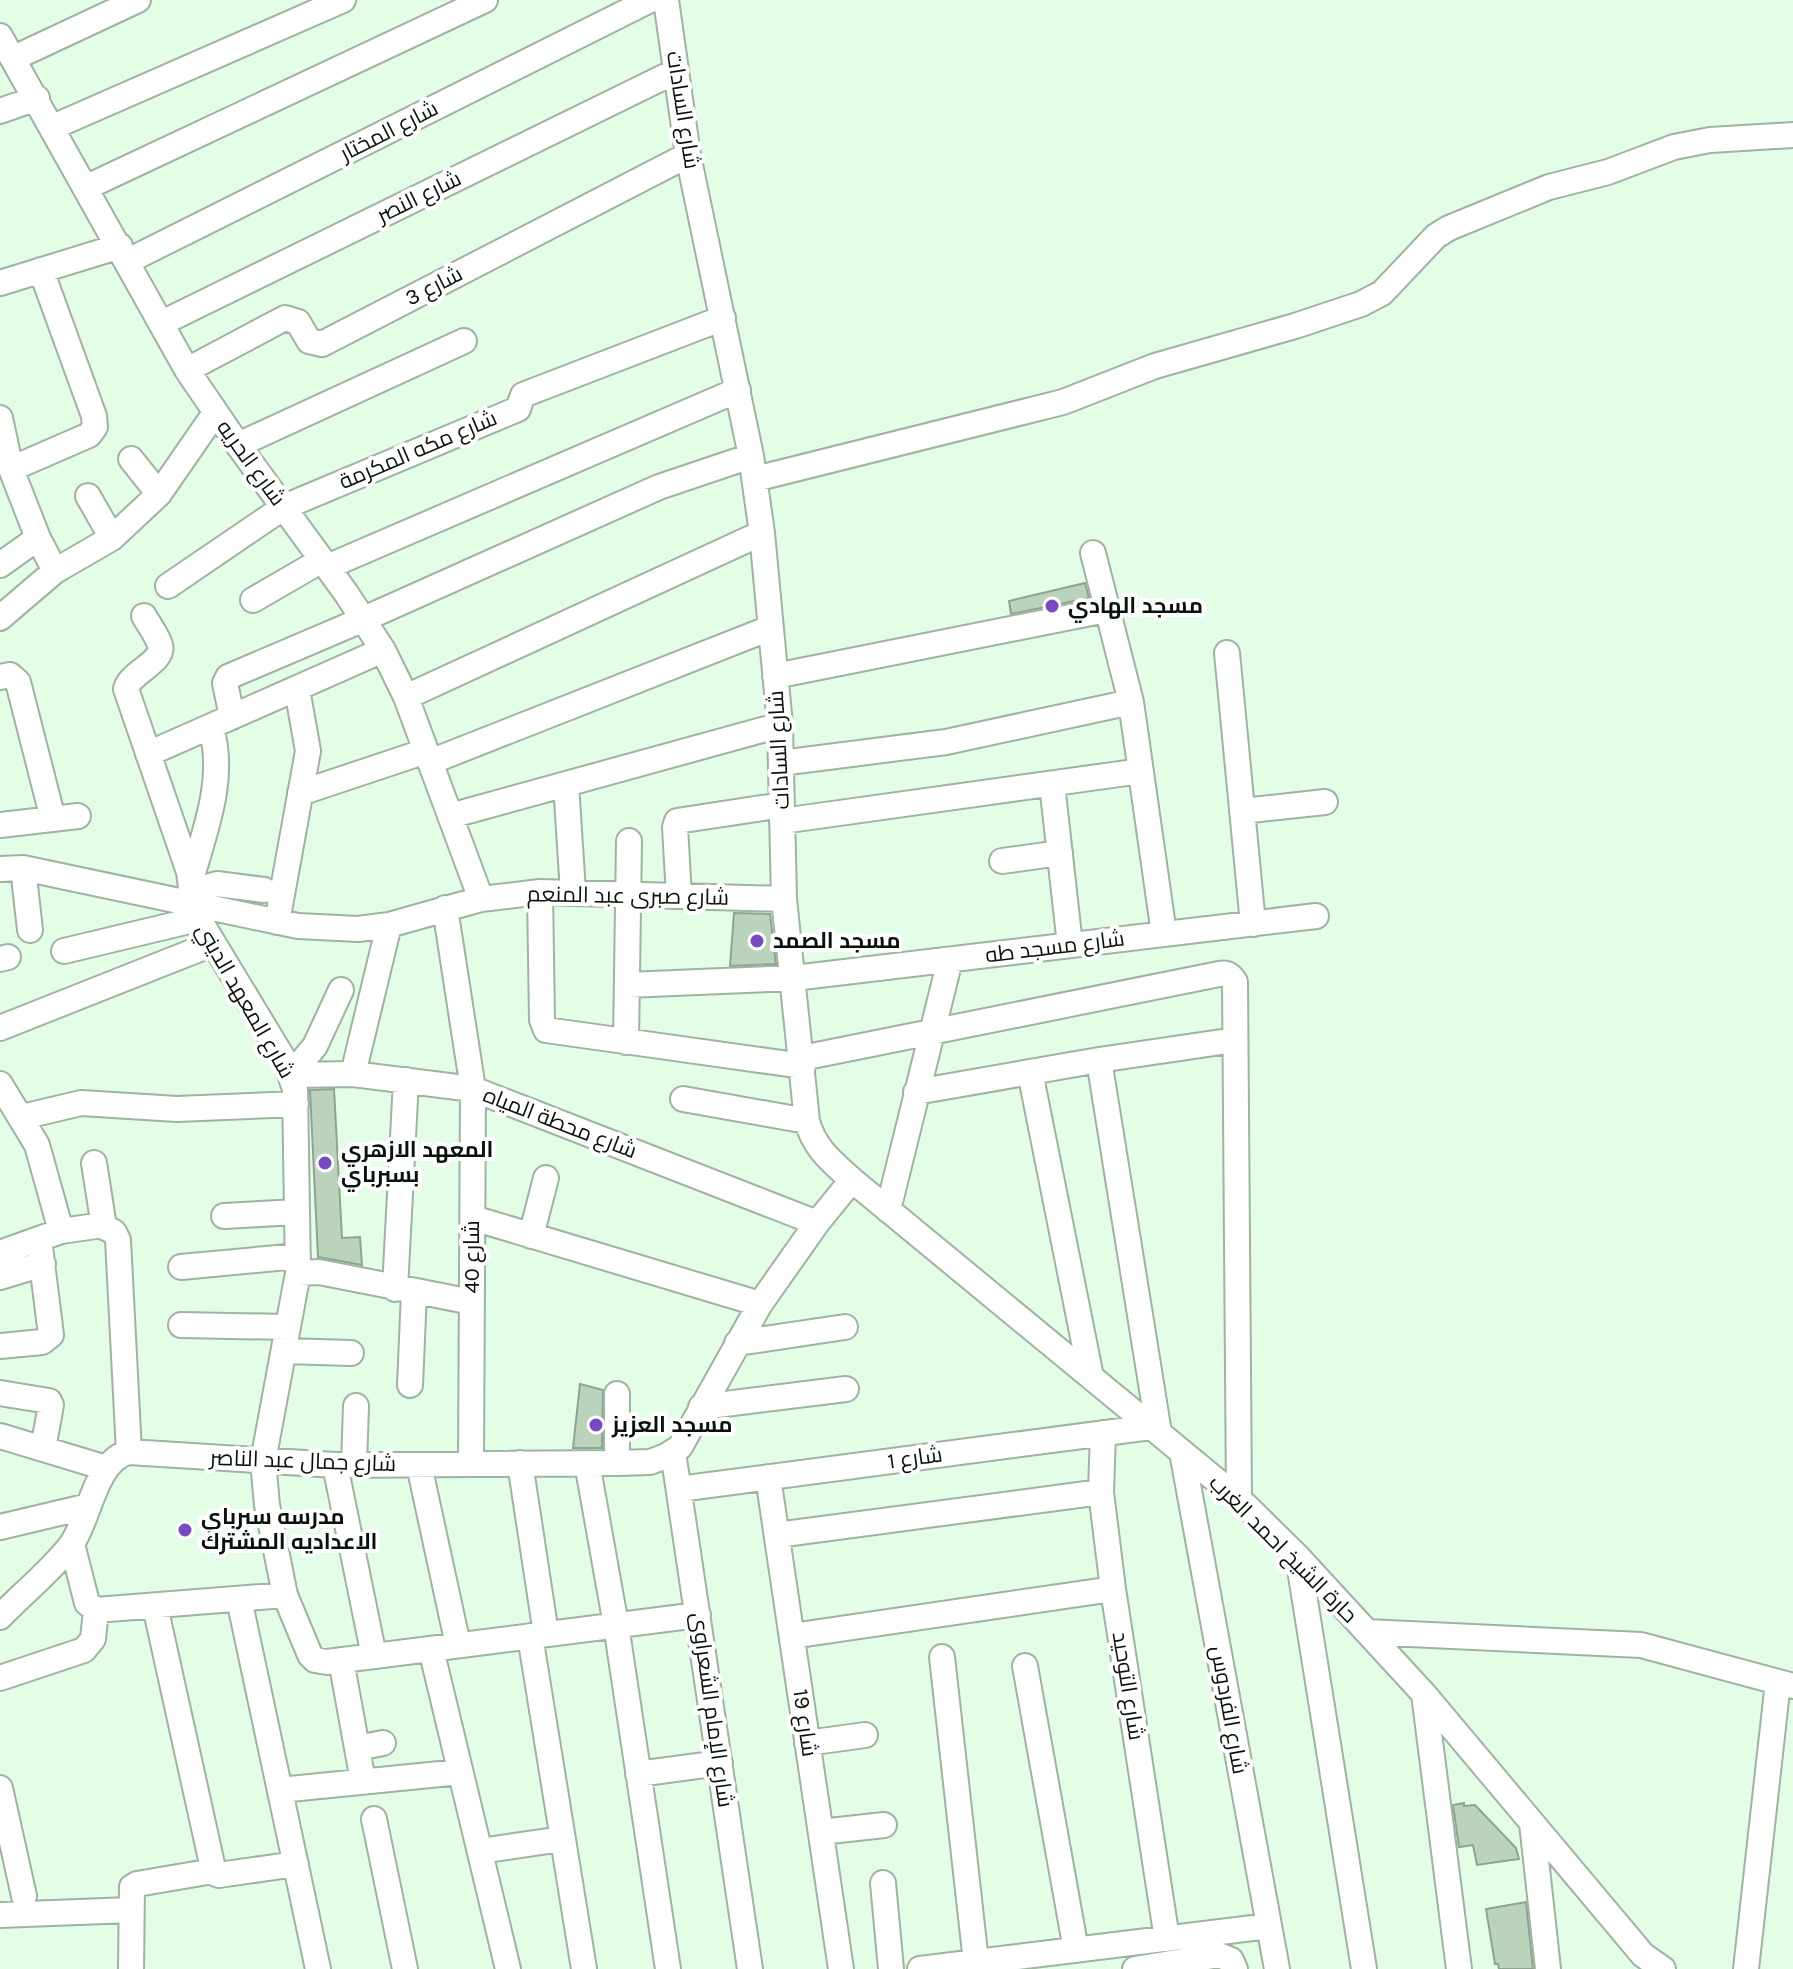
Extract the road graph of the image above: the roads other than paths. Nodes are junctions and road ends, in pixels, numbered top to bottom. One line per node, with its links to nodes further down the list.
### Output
1 (138, 0): 7 (street)
2 (343, 0): 11 (street)
3 (485, 0): 14 (street)
4 (650, 0): 15 (street, شارع المختار)
5 (666, 0): 8 (street, شارع السادات)
6 (0, 36): 7 (street, شارع الحريه)
7 (14, 58): 9 (street, شارع الحريه)
8 (676, 71): 13 (street, شارع السادات); 19 (street, شارع النصر)
9 (37, 98): 10 (street); 11 (street, شارع الحريه)
10 (0, 111)
11 (53, 127): 14 (street, شارع الحريه)
12 (1793, 135): 27 (street)
13 (688, 155): 18 (street, شارع السادات); 21 (street, شارع 3)
14 (87, 187): 15 (street, شارع الحريه)
15 (124, 254): 16 (street, شارع المختار); 19 (street, شارع الحريه)
16 (41, 270): 17 (street, شارع المختار); 28 (street)
17 (0, 283)
18 (723, 318): 22 (street, شارع السادات); 31 (street, شارع مكه المكرمة)
19 (162, 323): 21 (street, شارع الحريه)
20 (464, 341): 25 (street)
21 (187, 370): 23 (street, شارع الحريه)
22 (738, 390): 27 (street, شارع السادات); 36 (street)
23 (215, 413): 25 (street, شارع الحريه); 29 (street)
24 (0, 418): 28 (street)
25 (238, 445): 31 (street, شارع الحريه)
26 (131, 459): 29 (street)
27 (753, 468): 32 (street, شارع السادات); 44 (street)
28 (11, 469): 33 (street)
29 (159, 494): 34 (street)
30 (88, 496): 34 (street)
31 (284, 507): 36 (street, شارع الحريه); 39 (street, شارع مكه المكرمة)
32 (762, 533): 45 (street, شارع السادات); 51 (street)
33 (38, 538): 37 (street); 38 (street)
34 (112, 538): 38 (street)
35 (1093, 553): 41 (street)
36 (325, 564): 40 (street); 44 (street, شارع الحريه)
37 (0, 565)
38 (55, 571): 43 (street)
39 (168, 586)
40 (253, 600)
41 (1106, 610): 48 (street); 52 (street)
42 (144, 616): 55 (street, شارع المعهد الديني)
43 (0, 618)
44 (364, 619): 46 (street, شارع الحريه); 53 (street)
45 (770, 628): 48 (street, شارع السادات); 56 (street)
46 (383, 650): 50 (street); 51 (street, شارع الحريه)
47 (1227, 653): 63 (street)
48 (775, 676): 54 (street, شارع السادات)
49 (0, 677): 67 (street)
50 (297, 689): 53 (street); 61 (street)
51 (406, 697): 56 (street, شارع الحريه)
52 (1131, 702): 57 (street); 58 (street)
53 (222, 722): 55 (street); 78 (street)
54 (780, 725): 57 (street, شارع السادات); 59 (street)
55 (148, 754): 78 (street, شارع المعهد الديني)
56 (428, 756): 61 (street); 66 (street, شارع الحريه)
57 (781, 763): 64 (street, شارع السادات)
58 (1141, 771): 60 (street); 87 (street)
59 (566, 784): 66 (street); 75 (street)
60 (1052, 784): 64 (street); 70 (street)
61 (300, 793): 83 (street)
62 (1325, 802): 63 (street)
63 (1242, 811): 84 (street)
64 (782, 813): 77 (street); 80 (street, شارع السادات)
65 (78, 816): 67 (street)
66 (450, 816): 79 (street, شارع الحريه)
67 (53, 819): 68 (street)
68 (0, 825)
69 (629, 841): 76 (street)
70 (1060, 853): 71 (street); 89 (street)
71 (1002, 861)
72 (12, 868): 78 (street, شارع صبرى عبد المنعم); 86 (street)
73 (264, 890): 78 (street)
74 (540, 892): 75 (street, شارع صبرى عبد المنعم); 79 (street, شارع صبرى عبد المنعم); 98 (street)
75 (573, 892): 76 (street, شارع صبرى عبد المنعم)
76 (628, 895): 77 (street, شارع صبرى عبد المنعم); 93 (street)
77 (679, 896): 80 (street, شارع صبرى عبد المنعم)
78 (192, 899): 83 (street, شارع صبرى عبد المنعم); 88 (street, شارع المعهد الديني); 90 (street)
79 (481, 899): 81 (street, شارع صبرى عبد المنعم)
80 (784, 899): 92 (street, شارع السادات)
81 (445, 908): 85 (street, شارع صبرى عبد المنعم); 105 (street, شارع 40)
82 (1316, 916): 84 (street, شارع مسجد طه)
83 (277, 922): 85 (street, شارع صبرى عبد المنعم)
84 (1253, 924): 87 (street, شارع مسجد طه)
85 (389, 925): 102 (street)
86 (30, 930)
87 (1164, 934): 89 (street, شارع مسجد طه)
88 (212, 944): 95 (street); 103 (street, شارع المعهد الديني)
89 (1070, 945): 91 (street, شارع مسجد طه)
90 (64, 951)
91 (950, 960): 92 (street, شارع مسجد طه); 96 (street)
92 (794, 978): 93 (street, شارع مسجد طه); 100 (street, شارع السادات)
93 (627, 985): 98 (street)
94 (341, 990): 103 (street)
95 (0, 1028)
96 (930, 1034): 97 (street); 100 (street); 106 (street)
97 (1235, 1040): 99 (street); 162 (street)
98 (626, 1042): 100 (street)
99 (1099, 1060): 101 (street); 144 (street)
100 (803, 1062): 111 (street, شارع السادات)
101 (1030, 1072): 106 (street); 137 (street)
102 (353, 1074): 103 (street, شارع محطة المياه); 104 (street, شارع محطة المياه)
103 (291, 1075): 109 (street, شارع المعهد الديني)
104 (406, 1080): 105 (street, شارع محطة المياه); 128 (street)
105 (473, 1089): 118 (street, شارع 40); 119 (street, شارع محطة المياه)
106 (916, 1092): 115 (street)
107 (2, 1093): 110 (street)
108 (683, 1099): 111 (street)
109 (296, 1104): 110 (street); 116 (street, شارع المعهد الديني)
110 (22, 1117): 121 (street)
111 (807, 1121): 114 (street, شارع السادات)
112 (94, 1163): 120 (street)
113 (546, 1178): 122 (street)
114 (852, 1180): 115 (street, حارة الشيخ احمد الغرب); 119 (street)
115 (888, 1210): 137 (street, حارة الشيخ احمد الغرب)
116 (297, 1212): 117 (street); 125 (street, شارع المعهد الديني)
117 (224, 1216)
118 (473, 1218): 122 (street); 129 (street, شارع 40)
119 (817, 1223): 130 (street)
120 (103, 1225): 121 (street); 149 (street)
121 (50, 1235): 123 (street); 124 (street)
122 (531, 1236): 130 (street)
123 (0, 1253)
124 (43, 1264): 127 (street); 135 (street)
125 (298, 1265): 126 (street); 128 (street); 133 (street, شارع المعهد الديني)
126 (181, 1267)
127 (0, 1277)
128 (404, 1290): 129 (street); 138 (street)
129 (472, 1302): 155 (street, شارع 40)
130 (760, 1304): 134 (street)
131 (181, 1325): 133 (street)
132 (845, 1327): 134 (street)
133 (286, 1339): 136 (street); 151 (street, شارع المعهد الديني)
134 (737, 1343): 143 (street)
135 (0, 1346)
136 (351, 1353)
137 (1091, 1377): 144 (street, حارة الشيخ احمد الغرب)
138 (410, 1385)
139 (846, 1389): 143 (street)
140 (0, 1393): 148 (street)
141 (617, 1394): 154 (street)
142 (356, 1406): 156 (street)
143 (701, 1407): 147 (street)
144 (1155, 1430): 145 (street, شارع 1); 150 (street, حارة الشيخ احمد الغرب)
145 (1103, 1433): 159 (street, شارع 1); 161 (street, شارع التوحيد)
146 (0, 1436): 148 (street)
147 (679, 1446): 154 (street, شارع جمال عبد الناصر); 160 (street, شارع الإمام الشعراوى)
148 (43, 1449): 158 (street)
149 (129, 1452): 151 (street, شارع جمال عبد الناصر); 158 (street)
150 (1182, 1452): 162 (street, حارة الشيخ احمد الغرب); 210 (street, شارع الفردوس)
151 (263, 1461): 156 (street, شارع جمال عبد الناصر); 169 (street, شارع المعهد الديني)
152 (520, 1463): 153 (street, شارع جمال عبد الناصر); 155 (street, شارع جمال عبد الناصر); 177 (street)
153 (587, 1463): 154 (street, شارع جمال عبد الناصر); 175 (street)
154 (617, 1463)
155 (471, 1464): 157 (street, شارع جمال عبد الناصر)
156 (344, 1465): 157 (street, شارع جمال عبد الناصر); 181 (street)
157 (419, 1465): 179 (street)
158 (106, 1468): 163 (street)
159 (768, 1477): 160 (street, شارع 1); 165 (street, شارع 19)
160 (679, 1489): 173 (street, شارع الإمام الشعراوى)
161 (1101, 1492): 165 (street); 168 (street, شارع التوحيد)
162 (1239, 1499): 167 (street, حارة الشيخ احمد الغرب)
163 (89, 1506): 164 (street); 166 (street)
164 (0, 1527)
165 (777, 1535): 178 (street, شارع 19)
166 (72, 1544): 172 (street); 174 (street)
167 (1298, 1557): 176 (street, حارة الشيخ احمد الغرب); 227 (street)
168 (1113, 1589): 178 (street); 211 (street, شارع التوحيد)
169 (285, 1595): 170 (street); 183 (street, شارع المعهد الديني)
170 (239, 1599): 171 (street); 197 (street)
171 (155, 1606): 172 (street); 205 (street)
172 (96, 1610): 185 (street)
173 (698, 1615): 175 (street); 192 (street, شارع الإمام الشعراوى)
174 (0, 1617)
175 (616, 1625): 177 (street); 194 (street)
176 (1367, 1632): 186 (street); 187 (street, حارة الشيخ احمد الغرب)
177 (538, 1635): 179 (street); 202 (street)
178 (792, 1636): 190 (street, شارع 19)
179 (458, 1645): 180 (street)
180 (431, 1649): 181 (street); 193 (street)
181 (374, 1656): 183 (street)
182 (942, 1657): 213 (street)
183 (341, 1660): 191 (street)
184 (1025, 1666): 212 (street)
185 (0, 1678)
186 (1786, 1684): 231 (street)
187 (1424, 1694): 199 (street, حارة الشيخ احمد الغرب); 228 (street)
188 (865, 1735): 190 (street)
189 (383, 1743): 191 (street)
190 (807, 1743): 201 (street, شارع 19)
191 (357, 1748): 195 (street)
192 (720, 1763): 194 (street); 220 (street, شارع الإمام الشعراوى)
193 (460, 1772): 195 (street); 203 (street)
194 (638, 1774): 219 (street)
195 (363, 1781): 197 (street)
196 (0, 1788): 207 (street)
197 (280, 1790): 204 (street)
198 (374, 1819): 216 (street)
199 (1532, 1823): 229 (street); 230 (street, حارة الشيخ احمد الغرب)
200 (884, 1825): 201 (street)
201 (821, 1832): 221 (street, شارع 19)
202 (562, 1839): 203 (street); 218 (street)
203 (480, 1851): 217 (street)
204 (296, 1864): 205 (street); 215 (street)
205 (213, 1871): 208 (street)
206 (883, 1883): 222 (street)
207 (24, 1896)
208 (131, 1910): 209 (street); 214 (street)
209 (0, 1915)
210 (1269, 1926): 211 (street); 226 (street, شارع الفردوس)
211 (1167, 1939): 212 (street)
212 (1076, 1950): 213 (street)
213 (976, 1962): 223 (street)
214 (131, 1969)
215 (318, 1969)
216 (405, 1969)
217 (508, 1969)
218 (584, 1969)
219 (668, 1969)
220 (750, 1969)
221 (841, 1969)
222 (891, 1969)
223 (920, 1969)
224 (1135, 1969): 225 (street)
225 (1235, 1969)
226 (1277, 1969)
227 (1364, 1969)
228 (1459, 1969)
229 (1548, 1969)
230 (1663, 1969)
231 (1746, 1969)

